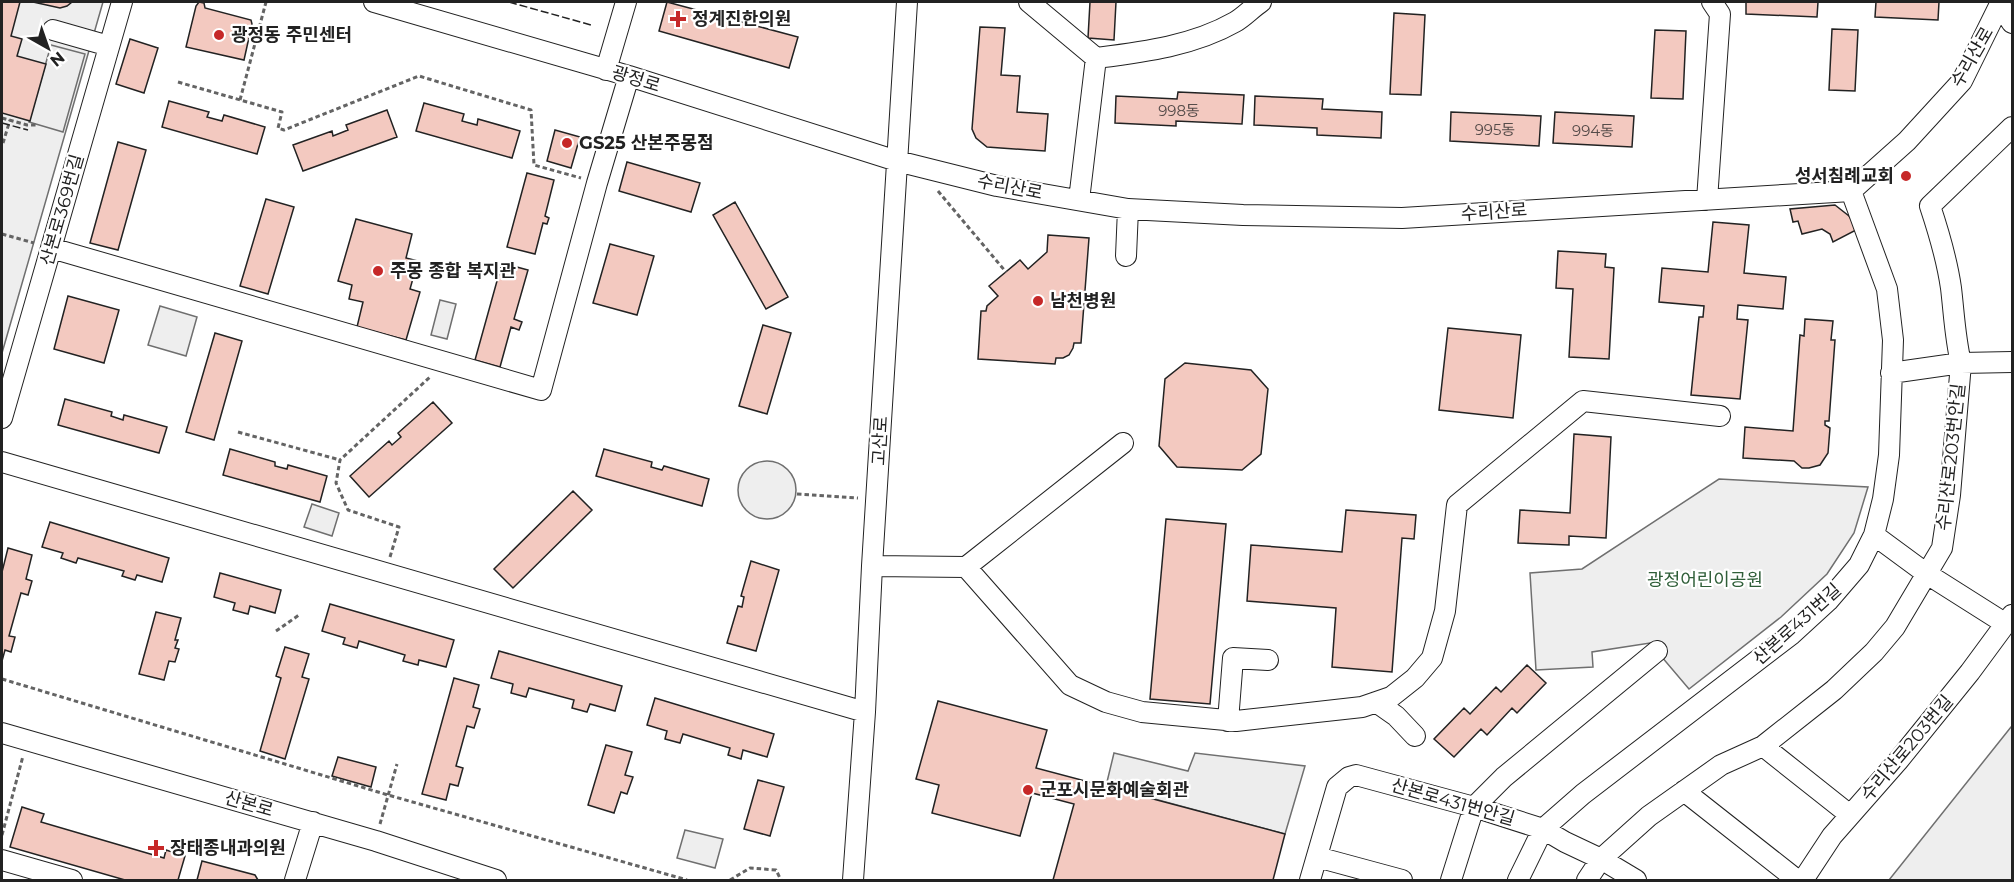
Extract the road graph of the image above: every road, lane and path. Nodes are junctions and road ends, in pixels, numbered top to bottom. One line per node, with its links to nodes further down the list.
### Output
1 (122, 2): 12 (street, 산본로369번길)
2 (266, 2): 17 (path)
3 (374, 2): 14 (street, 광정로)
4 (626, 2): 14 (street)
5 (906, 2): 24 (street, 고산로)
6 (1029, 2): 13 (street)
7 (1261, 2): 13 (street)
8 (1712, 2): 29 (street)
9 (2000, 3): 10 (street); 27 (street, 수리산로)
10 (2013, 23)
11 (53, 30): 12 (street)
12 (109, 46): 32 (street, 산본로369번길)
13 (1096, 58): 28 (street)
14 (606, 70): 15 (street, 광정로)
15 (629, 76): 24 (street, 광정로); 26 (street)
16 (177, 82): 17 (path)
17 (240, 100): 26 (path)
18 (2, 118): 19 (path)
19 (10, 120): 20 (path); 22 (path)
20 (38, 125)
21 (2013, 127): 36 (street, 수리산로203번안길)
22 (2, 142): 23 (path)
23 (2, 149)
24 (897, 161): 25 (street, 수리산로); 46 (street, 고산로)
25 (918, 166): 28 (street, 수리산로); 34 (path)
26 (597, 183): 32 (street)
27 (1851, 191): 29 (street, 수리산로); 37 (street, 산본로431번길)
28 (1079, 200): 30 (street, 수리산로)
29 (1707, 200): 30 (street, 수리산로)
30 (1128, 209): 33 (street)
31 (2, 234): 32 (path)
32 (51, 248): 40 (street, 산본로369번길)
33 (1126, 256)
34 (1006, 272)
35 (2013, 362): 36 (street)
36 (1960, 363): 37 (street); 51 (street, 수리산로203번안길)
37 (1891, 373): 47 (street, 산본로431번길)
38 (433, 374): 43 (path)
39 (1720, 416): 58 (street)
40 (2, 418)
41 (238, 432): 43 (path)
42 (1123, 443): 49 (street)
43 (340, 460): 50 (path)
44 (2, 462): 50 (street)
45 (797, 494): 46 (path)
46 (876, 499): 48 (street, 고산로)
47 (1874, 535): 51 (street); 71 (street, 산본로431번길)
48 (872, 566): 49 (street); 59 (street, 고산로)
49 (966, 567): 60 (street)
50 (385, 573): 59 (street)
51 (1928, 574): 53 (street); 64 (street, 수리산로203번안길)
52 (299, 615): 54 (path)
53 (2009, 619): 69 (street, 수리산로203번길)
54 (276, 631)
55 (1657, 651): 68 (street)
56 (1268, 660): 60 (street)
57 (2, 678): 67 (path)
58 (1376, 702): 60 (street); 62 (street)
59 (865, 712): 77 (street, 고산로)
60 (1228, 721)
61 (2, 733): 63 (street, 산본로)
62 (1415, 736)
63 (28, 740): 70 (street, 산본로); 72 (path)
64 (1762, 746): 66 (street, 수리산로203번안길); 69 (street)
65 (397, 764): 67 (path)
66 (1684, 791): 75 (street, 수리산로203번안길); 90 (street)
67 (388, 795): 73 (path); 81 (path)
68 (1474, 807): 71 (street, 산본로431번안길); 74 (street, 산본로431번안길); 86 (street)
69 (1850, 815): 91 (street, 수리산로203번길)
70 (313, 822): 73 (street, 산본로); 79 (street)
71 (1543, 829): 75 (street); 87 (street, 산본로431번길)
72 (2, 835)
73 (376, 840): 80 (street, 산본로)
74 (1317, 857): 84 (street); 85 (street)
75 (1601, 859): 88 (street, 수리산로203번안길); 89 (street)
76 (2, 860): 78 (street)
77 (857, 876)
78 (72, 880)
79 (295, 880)
80 (496, 880)
81 (687, 880)
82 (730, 880): 83 (path)
83 (781, 880)
84 (1310, 880)
85 (1402, 880)
86 (1451, 880)
87 (1518, 880)
88 (1587, 880)
89 (1636, 880)
90 (1797, 880)
91 (1803, 880)

